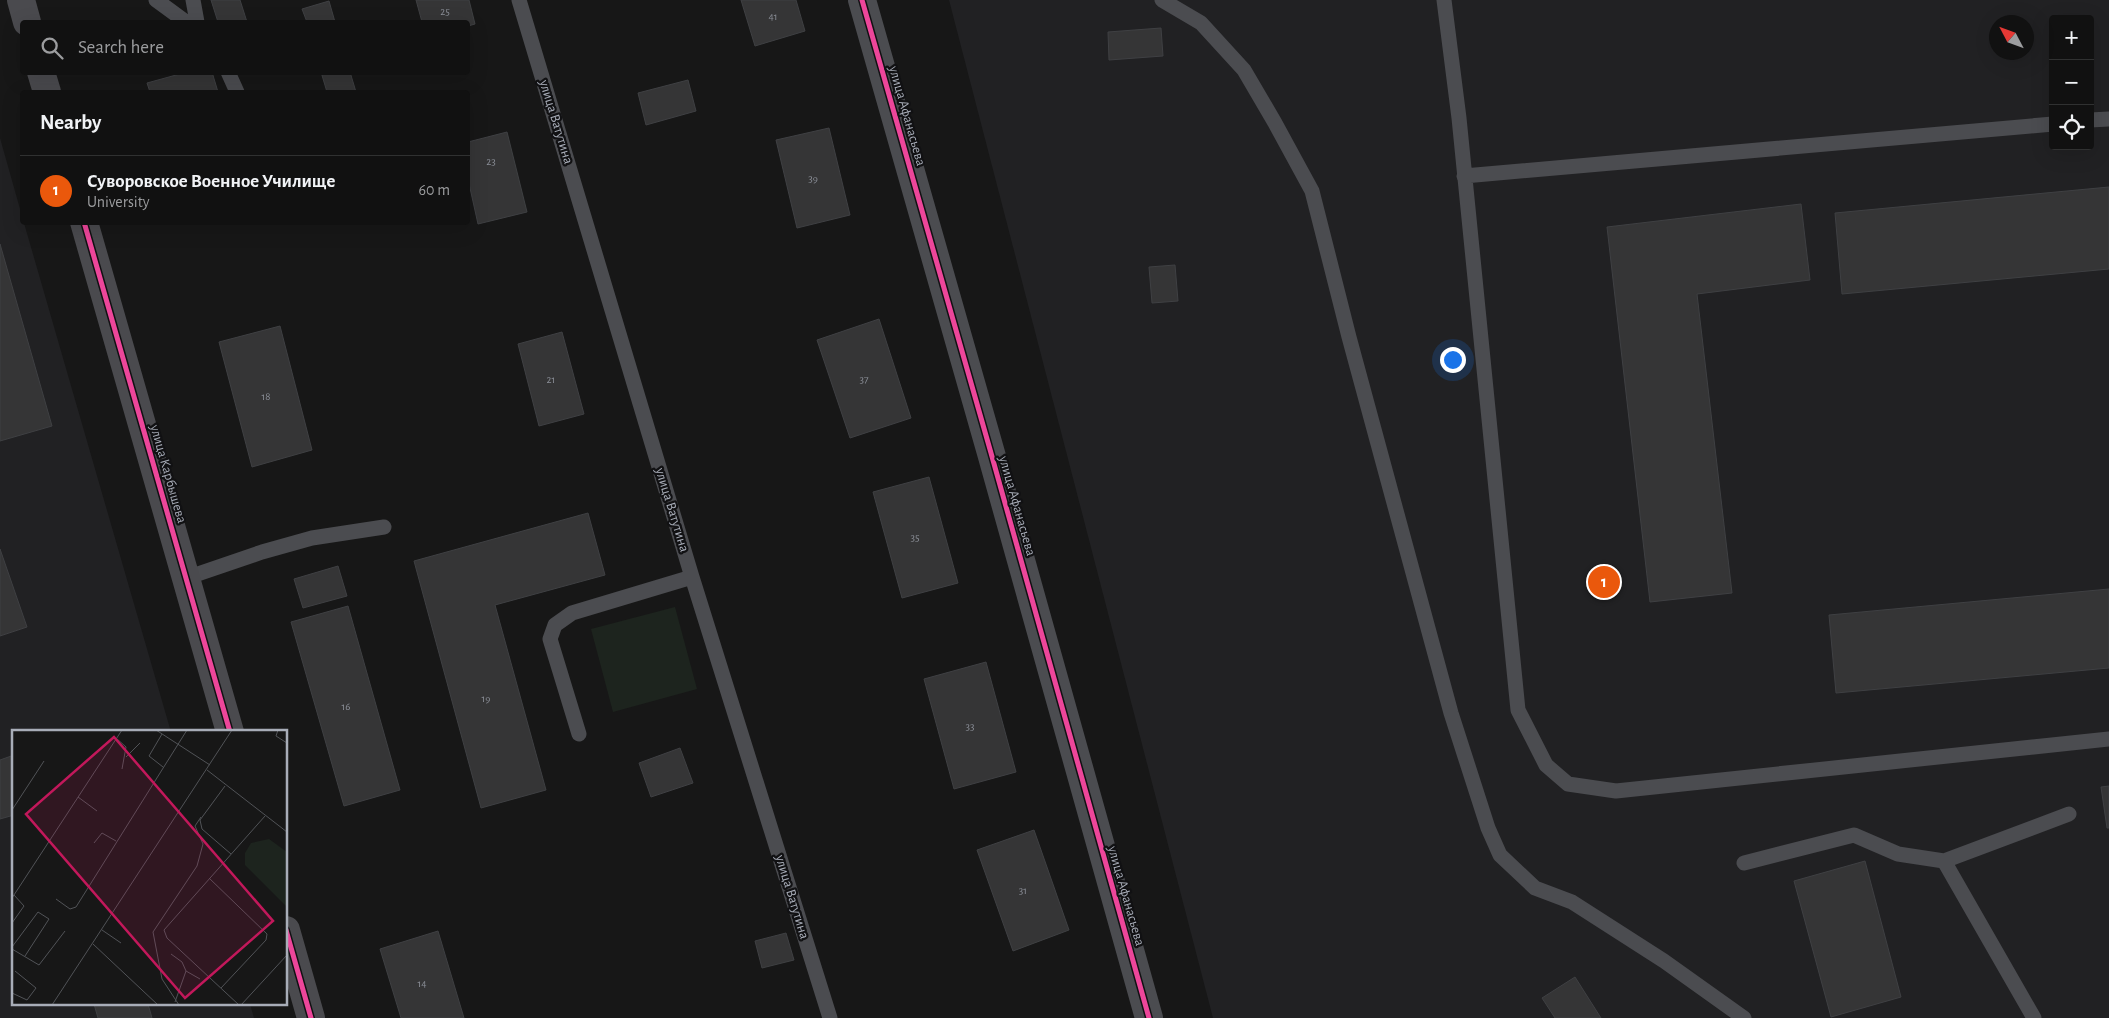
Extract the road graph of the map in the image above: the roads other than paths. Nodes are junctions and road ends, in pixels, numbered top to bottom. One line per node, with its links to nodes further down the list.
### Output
1 (21, 0): 8 (street)
2 (156, 0): 9 (lane)
3 (193, 0): 10 (lane)
4 (519, 0): 21 (lane, улица Ватутина)
5 (862, 0): 32 (street, улица Афанасьева)
6 (1162, 0): 33 (lane)
7 (1444, 0): 18 (lane)
8 (26, 20)
9 (183, 20)
10 (197, 20)
11 (43, 75): 13 (street)
12 (229, 75): 14 (lane)
13 (46, 90)
14 (236, 90)
15 (2109, 118): 16 (lane)
16 (2094, 120)
17 (2049, 124): 18 (lane)
18 (1464, 176): 25 (lane)
19 (85, 225): 22 (street, улица Карбышева)
20 (384, 527): 22 (lane)
21 (692, 577): 24 (lane); 31 (lane, улица Ватутина)
22 (186, 578): 23 (street, улица Карбышева)
23 (229, 730)
24 (579, 734)
25 (2109, 739)
26 (2069, 814): 27 (lane)
27 (1944, 861): 28 (lane); 34 (lane)
28 (1744, 863)
29 (288, 937): 30 (street)
30 (311, 1018)
31 (830, 1018)
32 (1149, 1018)
33 (1744, 1018)
34 (2034, 1018)

